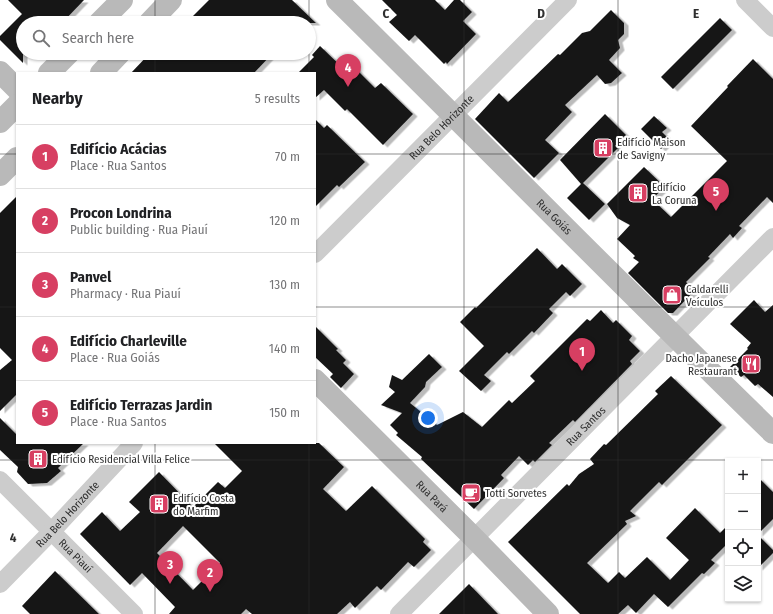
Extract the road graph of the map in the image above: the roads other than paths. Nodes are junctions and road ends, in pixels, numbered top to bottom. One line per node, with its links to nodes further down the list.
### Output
1 (122, 0): 6 (main road)
2 (171, 0): 7 (main road)
3 (337, 0): 16 (main road, Rua Goiás)
4 (568, 0): 16 (street, Rua Belo Horizonte)
5 (745, 0): 8 (street)
6 (106, 16)
7 (156, 16)
8 (773, 28)
9 (62, 60): 12 (main road)
10 (113, 60): 13 (main road)
11 (0, 72): 14 (main road)
12 (50, 72)
13 (102, 72)
14 (16, 88)
15 (16, 105): 17 (main road)
16 (453, 115): 21 (street, Rua Belo Horizonte); 22 (main road, Rua Goiás)
17 (0, 122)
18 (16, 159): 19 (main road)
19 (0, 174)
20 (773, 237): 22 (street, Rua Santos)
21 (316, 253)
22 (674, 337): 24 (main road, Rua Goiás); 28 (street, Rua Santos)
23 (316, 381): 28 (main road, Rua Pará)
24 (773, 433)
25 (133, 444): 27 (street, Rua Belo Horizonte)
26 (0, 480): 27 (street, Rua Piauí)
27 (51, 532): 29 (street, Rua Belo Horizonte); 30 (street, Rua Piauí)
28 (474, 538): 31 (street, Rua Santos); 32 (main road, Rua Pará)
29 (0, 584)
30 (134, 614)
31 (399, 614)
32 (548, 614)

